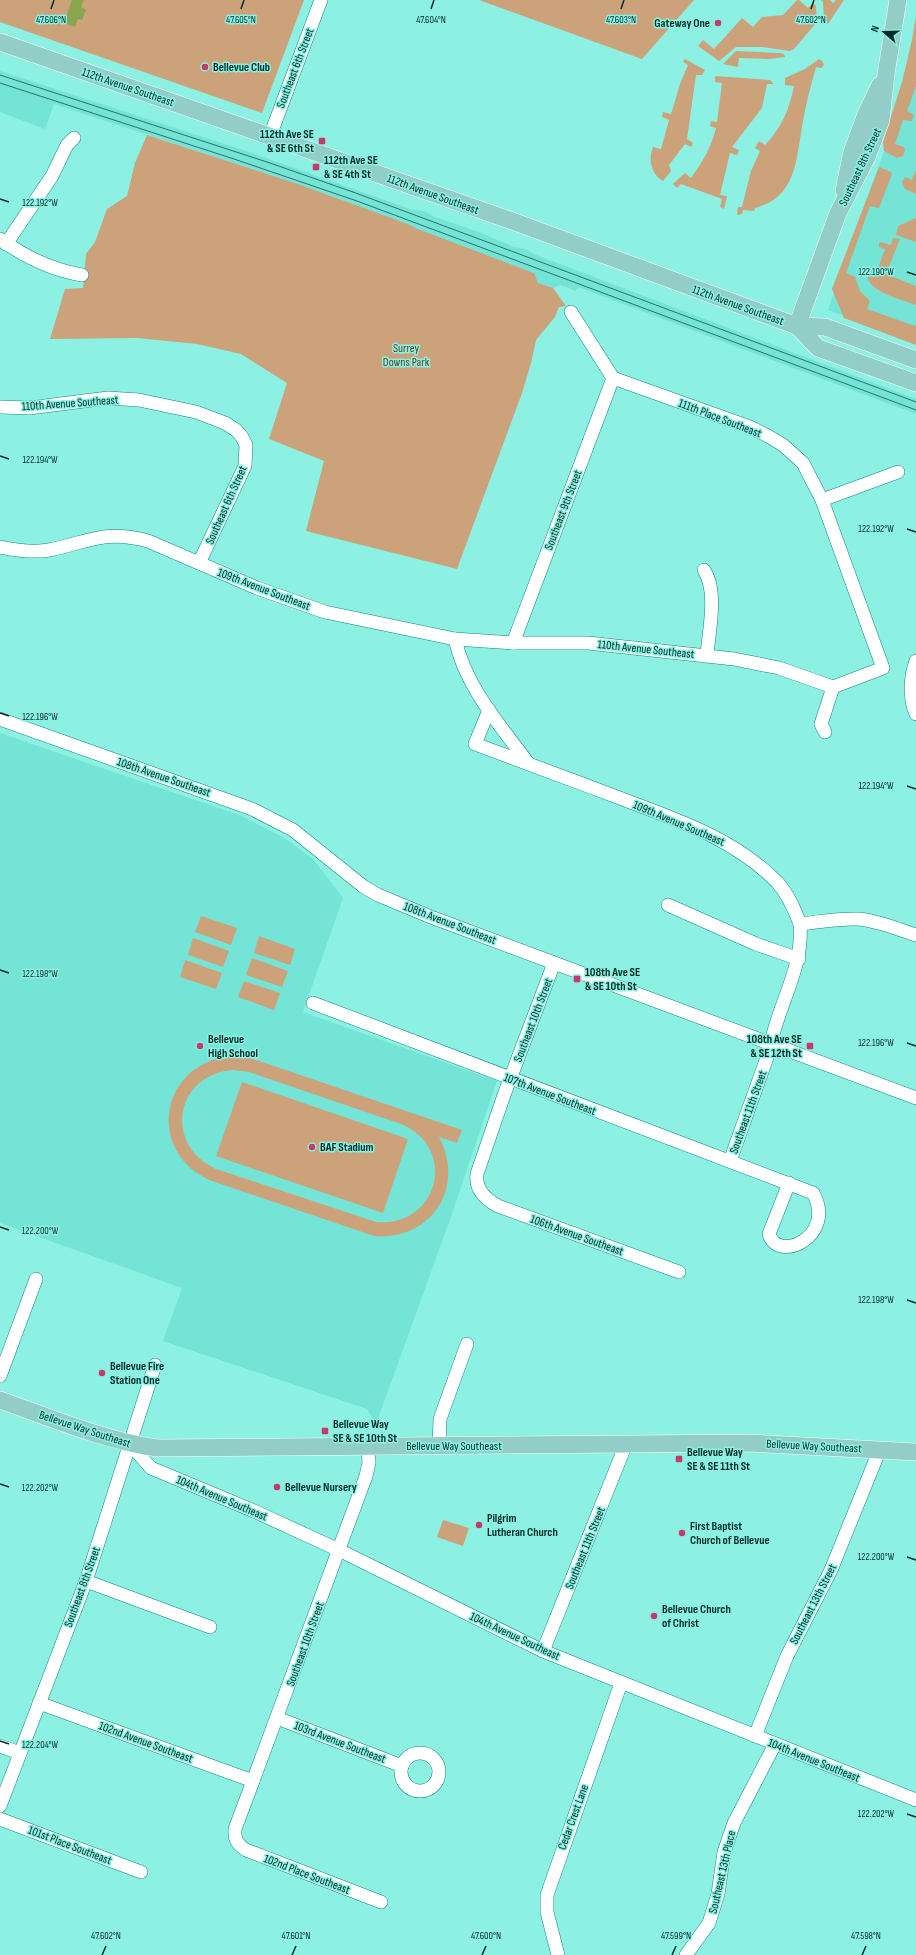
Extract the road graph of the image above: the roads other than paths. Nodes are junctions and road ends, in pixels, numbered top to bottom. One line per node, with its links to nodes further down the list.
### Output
1 (321, 0): 4 (street, Southeast 6th Street)
2 (898, 0): 9 (main road, Southeast 8th Street)
3 (0, 42): 4 (main road, 112th Avenue Southeast)
4 (270, 136): 9 (main road, 112th Avenue Southeast)
5 (74, 138): 6 (street)
6 (3, 241): 7 (street)
7 (82, 275)
8 (571, 312): 11 (street)
9 (797, 326): 10 (main road, 112th Avenue Southeast); 12 (main road, 112th Avenue Southeast)
10 (916, 360)
11 (613, 378): 16 (street, 111th Place Southeast); 21 (street, Southeast 9th Street)
12 (916, 383)
13 (0, 407): 14 (street, 110th Avenue Southeast)
14 (246, 445): 18 (street, Southeast 6th Street)
15 (898, 472): 16 (street)
16 (822, 500): 24 (street, 111th Place Southeast)
17 (0, 547): 18 (street, 109th Avenue Southeast)
18 (199, 563): 20 (street, 109th Avenue Southeast)
19 (704, 570): 22 (street)
20 (455, 639): 21 (street, 110th Avenue Southeast); 25 (street)
21 (513, 643): 22 (street, 110th Avenue Southeast)
22 (707, 655): 24 (street, 110th Avenue Southeast)
23 (916, 661): 26 (street)
24 (833, 687): 28 (street)
25 (489, 710): 29 (street); 29 (street, 109th Avenue Southeast)
26 (916, 714)
27 (0, 719): 34 (street, 108th Avenue Southeast)
28 (825, 732)
29 (528, 763): 31 (street, 109th Avenue Southeast)
30 (668, 905): 33 (street)
31 (800, 924): 32 (street); 33 (street, Southeast 11th Street)
32 (916, 935)
33 (799, 959): 36 (street, Southeast 11th Street)
34 (554, 963): 36 (street, 108th Avenue Southeast); 37 (street, Southeast 10th Street)
35 (313, 1002): 37 (street, 107th Avenue Southeast)
36 (771, 1043): 38 (street, 108th Avenue Southeast); 39 (street, Southeast 11th Street)
37 (510, 1079): 39 (street, 107th Avenue Southeast); 41 (street, Southeast 10th Street)
38 (916, 1098)
39 (730, 1161): 40 (street, 107th Avenue Southeast)
40 (788, 1183): 40 (street, 107th Avenue Southeast)
41 (480, 1190): 42 (street, 106th Avenue Southeast)
42 (679, 1272)
43 (36, 1279): 46 (street)
44 (467, 1344): 51 (street)
45 (155, 1365): 48 (street, Southeast 8th Street)
46 (0, 1376)
47 (0, 1400): 48 (main road, Bellevue Way Southeast)
48 (130, 1444): 50 (main road, Bellevue Way Southeast); 54 (street, 104th Avenue Southeast); 55 (street, Southeast 8th Street)
49 (626, 1444): 51 (main road, Bellevue Way Southeast); 52 (main road, Bellevue Way Southeast); 57 (street, Southeast 11th Street)
50 (368, 1446): 51 (main road, Bellevue Way Southeast); 54 (street, Southeast 10th Street)
51 (439, 1447)
52 (880, 1449): 53 (main road, Bellevue Way Southeast); 61 (street, Southeast 13th Street)
53 (916, 1452)
54 (339, 1550): 57 (street, 104th Avenue Southeast); 60 (street, Southeast 10th Street)
55 (86, 1581): 56 (street); 59 (street, Southeast 8th Street)
56 (210, 1627)
57 (544, 1651): 58 (street, 104th Avenue Southeast)
58 (621, 1683): 61 (street, 104th Avenue Southeast); 73 (street, Cedar Crest Lane)
59 (40, 1703): 64 (street, Southeast 8th Street); 66 (street, 102nd Avenue Southeast)
60 (277, 1718): 65 (street, 103rd Avenue Southeast); 66 (street, Southeast 10th Street)
61 (755, 1736): 62 (street, 104th Avenue Southeast)
62 (775, 1744): 67 (street, 104th Avenue Southeast); 74 (street, Southeast 13th Place)
63 (0, 1746): 64 (street)
64 (20, 1753): 68 (street, Southeast 8th Street)
65 (402, 1766)
66 (253, 1781): 70 (street, Southeast 10th Street)
67 (916, 1800)
68 (0, 1806)
69 (0, 1819): 71 (street, 101st Place Southeast)
70 (236, 1841): 72 (street, 102nd Place Southeast)
71 (141, 1872)
72 (381, 1902)
73 (558, 1955)
74 (686, 1955)

